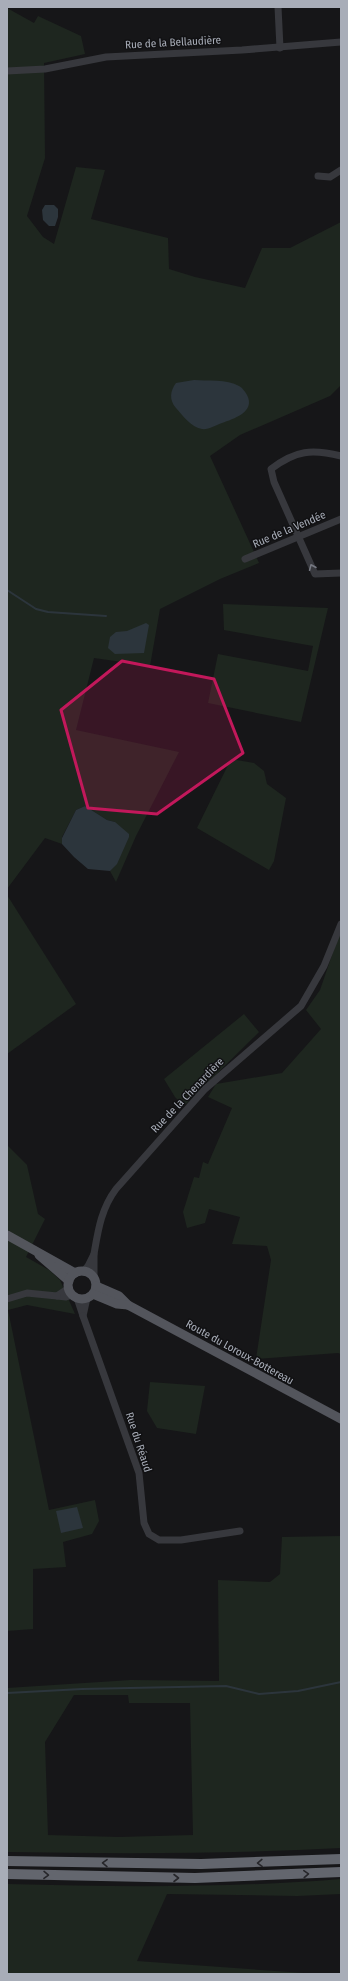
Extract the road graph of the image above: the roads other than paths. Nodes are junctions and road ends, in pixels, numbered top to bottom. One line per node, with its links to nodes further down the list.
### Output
1 (278, 7): 3 (street)
2 (341, 42): 3 (street, Rue de la Bellaudière)
3 (280, 48): 4 (street, Rue de la Bellaudière)
4 (7, 72)
5 (341, 170): 6 (street)
6 (318, 176)
7 (341, 456): 9 (street)
8 (341, 519): 9 (street, Rue de la Vendée)
9 (299, 537): 10 (street, Rue de la Vendée); 11 (street, one-way to 9)
10 (245, 559)
11 (341, 573)
12 (341, 924): 14 (street, Rue de la Chenardière)
13 (7, 1235): 15 (main road)
14 (94, 1254): 15 (street, Rue de la Chenardière); 16 (street, Rue de la Chenardière)
15 (74, 1284): 16 (main road); 16 (main road, Route du Loroux-Bottereau); 17 (street); 18 (street, Rue du Réaud)
16 (93, 1289): 18 (street); 19 (main road, Route du Loroux-Bottereau)
17 (7, 1299)
18 (83, 1316): 20 (street, Rue du Réaud)
19 (341, 1419)
20 (240, 1531)
21 (341, 1859): 22 (highway, one-way to 22)
22 (7, 1861)
23 (341, 1872): 24 (highway, one-way to 23)
24 (7, 1874)

